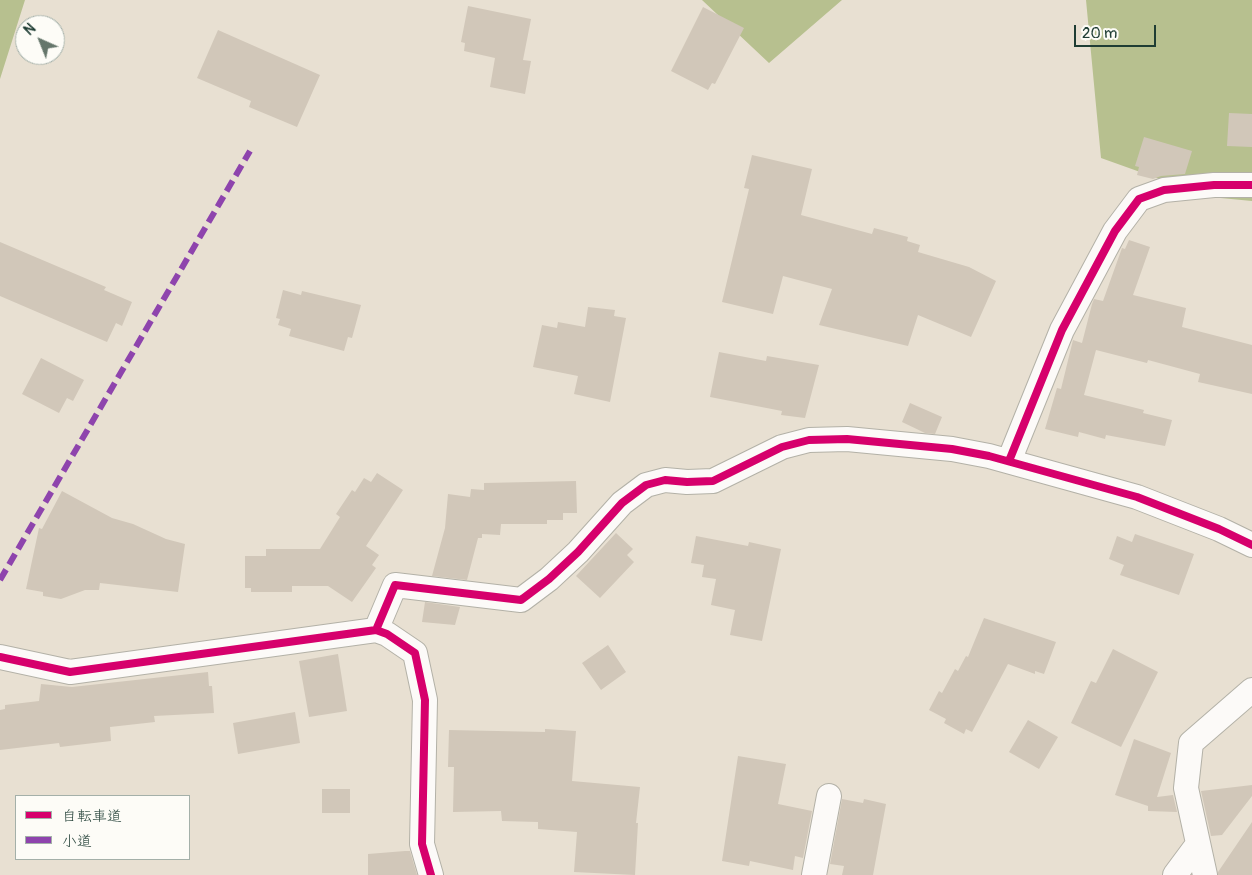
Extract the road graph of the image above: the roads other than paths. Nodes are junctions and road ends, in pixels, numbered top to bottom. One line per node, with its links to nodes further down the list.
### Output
1 (1252, 185): 2 (street)
2 (1009, 462): 3 (street); 4 (street)
3 (1252, 545)
4 (376, 630): 5 (street); 9 (street)
5 (0, 656)
6 (1252, 690): 8 (street)
7 (829, 796): 10 (street)
8 (1198, 844): 11 (street); 12 (street)
9 (431, 875)
10 (814, 875)
11 (1175, 875)
12 (1205, 875)

